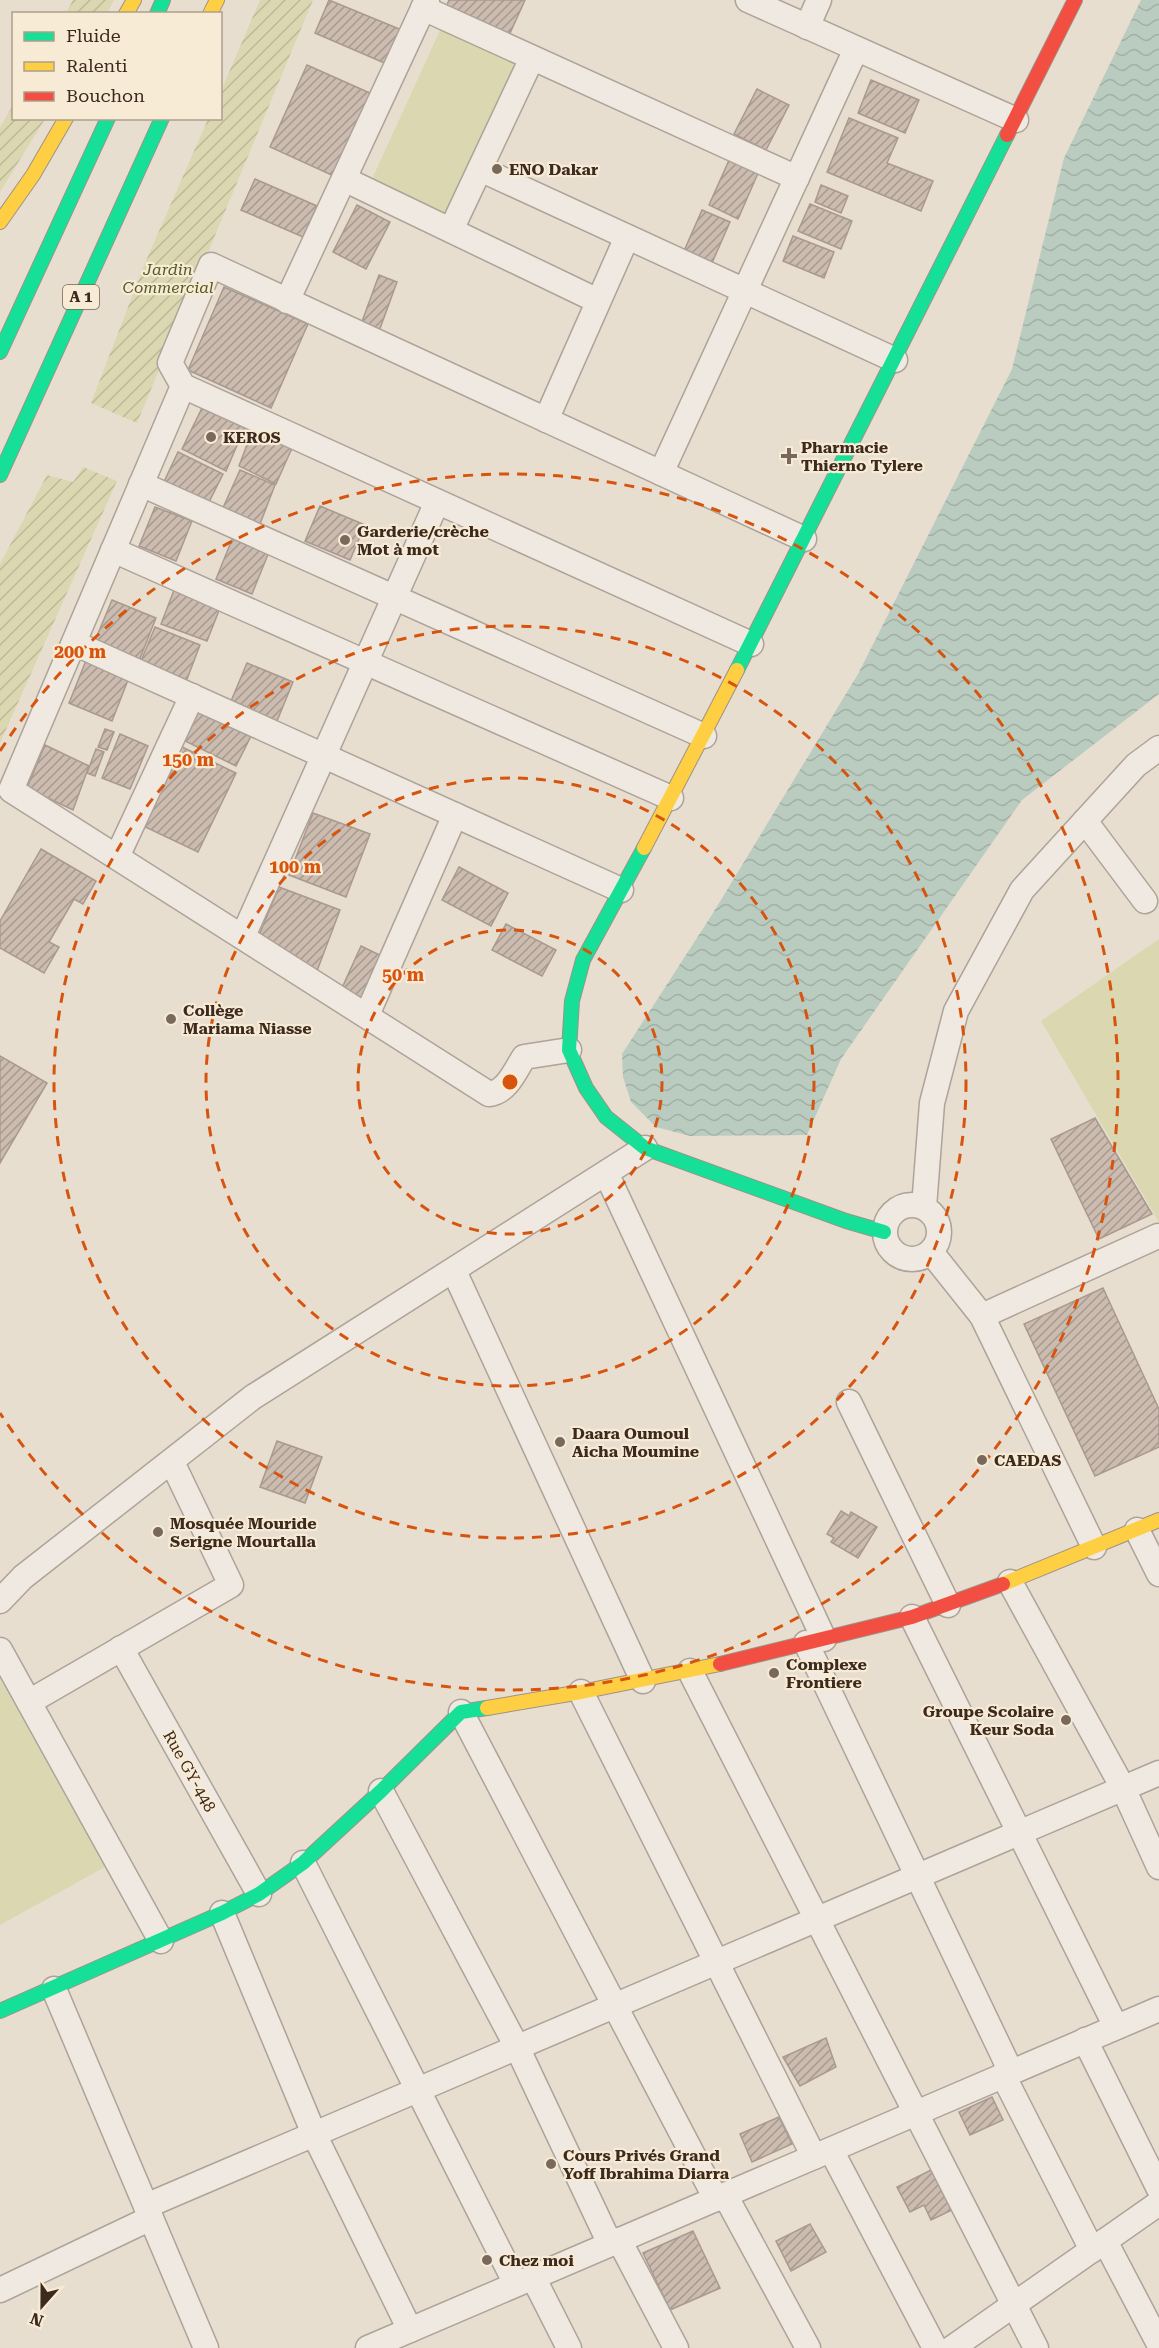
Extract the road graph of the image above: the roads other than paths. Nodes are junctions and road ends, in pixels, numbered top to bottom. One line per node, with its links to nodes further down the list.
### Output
1 (748, 0): 5 (street)
2 (819, 0): 5 (street)
3 (1075, 0): 11 (main road)
4 (425, 4): 7 (street); 14 (street)
5 (807, 27): 6 (street)
6 (856, 49): 11 (street); 13 (street)
7 (532, 58): 12 (street); 13 (street)
8 (65, 120): 15 (main road)
9 (107, 120): 21 (main road)
10 (161, 120): 26 (main road, A 1)
11 (1016, 120): 22 (main road)
12 (480, 169): 16 (street); 17 (street)
13 (797, 178): 18 (street)
14 (344, 179): 16 (street); 19 (street)
15 (0, 222)
16 (451, 230): 20 (street)
17 (627, 237): 18 (street); 20 (street)
18 (745, 291): 22 (street); 25 (street)
19 (287, 301): 23 (street); 24 (street)
20 (598, 302): 24 (street)
21 (0, 352)
22 (895, 360): 29 (main road)
23 (183, 386): 27 (street); 28 (street)
24 (546, 420): 25 (street)
25 (661, 473): 29 (street)
26 (0, 475)
27 (141, 484): 30 (street); 31 (street)
28 (436, 502): 31 (street); 33 (street)
29 (804, 539): 33 (main road)
30 (113, 550): 32 (street); 34 (street)
31 (394, 598): 34 (street); 36 (street)
32 (74, 643): 35 (street); 42 (street)
33 (751, 644): 36 (main road)
34 (365, 662): 38 (street); 39 (street)
35 (192, 696): 38 (street); 42 (street)
36 (704, 736): 39 (main road)
37 (1159, 748): 41 (street)
38 (323, 756): 40 (street); 45 (street)
39 (671, 798): 43 (main road)
40 (455, 815): 43 (street); 46 (street)
41 (1085, 821): 44 (street); 50 (street)
42 (117, 857): 45 (street)
43 (621, 890): 47 (main road)
44 (1145, 901)
45 (243, 936): 46 (street)
46 (367, 1015): 47 (street)
47 (569, 1050): 48 (main road)
48 (645, 1148): 49 (street); 51 (main road)
49 (607, 1175): 54 (street); 66 (street)
50 (924, 1207): 51 (street); 53 (street)
51 (884, 1232): 53 (street)
52 (1158, 1236): 55 (street)
53 (931, 1252): 55 (street)
54 (454, 1271): 57 (street); 70 (street)
55 (982, 1316): 60 (street)
56 (849, 1402): 64 (street)
57 (172, 1462): 63 (street); 67 (street)
58 (1159, 1520): 59 (main road)
59 (1137, 1530): 60 (main road); 61 (street)
60 (1094, 1547): 62 (main road)
61 (1159, 1574)
62 (1010, 1582): 64 (main road); 75 (street)
63 (0, 1601)
64 (948, 1605): 65 (main road)
65 (912, 1617): 66 (main road); 77 (street)
66 (815, 1641): 69 (main road); 80 (street)
67 (121, 1648): 72 (street); 81 (street, Rue GY-448)
68 (0, 1650): 72 (street)
69 (690, 1671): 70 (main road); 83 (street)
70 (643, 1681): 71 (main road)
71 (581, 1692): 73 (main road); 85 (street)
72 (29, 1702): 84 (street)
73 (461, 1712): 76 (main road); 87 (street)
74 (1159, 1773): 75 (street)
75 (1123, 1788): 77 (street); 79 (street)
76 (381, 1791): 78 (main road); 92 (street)
77 (1019, 1833): 80 (street); 90 (street)
78 (303, 1863): 81 (main road); 94 (street)
79 (1159, 1867)
80 (917, 1876): 83 (street); 93 (street)
81 (259, 1894): 82 (main road)
82 (222, 1913): 84 (main road); 96 (street)
83 (816, 1919): 85 (street); 95 (street)
84 (161, 1941): 86 (main road)
85 (716, 1962): 87 (street); 97 (street)
86 (54, 1989): 89 (main road); 101 (street)
87 (615, 2005): 92 (street); 99 (street)
88 (1159, 2009): 90 (street)
89 (0, 2012)
90 (1116, 2027): 91 (street)
91 (1085, 2040): 93 (street); 98 (street)
92 (517, 2047): 94 (street); 102 (street)
93 (1007, 2074): 95 (street); 103 (street)
94 (418, 2089): 96 (street); 104 (street)
95 (916, 2113): 97 (street); 106 (street)
96 (314, 2134): 101 (street); 107 (street)
97 (822, 2153): 99 (street); 109 (street)
98 (1159, 2189)
99 (721, 2197): 102 (street); 114 (street)
100 (1159, 2203): 103 (street)
101 (148, 2212): 105 (street); 110 (street)
102 (614, 2242): 104 (street); 113 (street)
103 (1098, 2246): 106 (street); 108 (street)
104 (525, 2281): 107 (street); 112 (street)
105 (0, 2290)
106 (1014, 2304): 109 (street); 115 (street)
107 (410, 2330): 111 (street)
108 (1159, 2344)
109 (950, 2347)
110 (206, 2348)
111 (368, 2348)
112 (569, 2348)
113 (675, 2348)
114 (808, 2348)
115 (1036, 2348)

